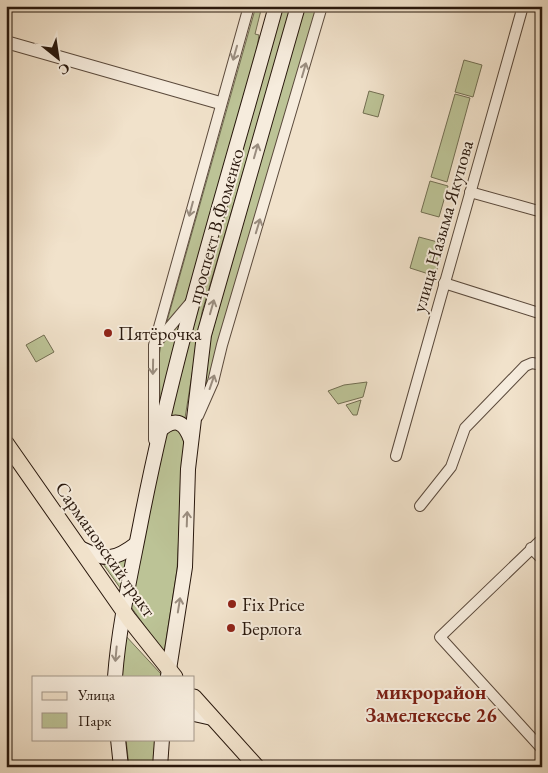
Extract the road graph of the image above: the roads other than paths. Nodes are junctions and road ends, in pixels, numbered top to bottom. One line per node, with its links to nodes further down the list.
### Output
1 (249, 6): 7 (street, one-way to 7)
2 (276, 6): 11 (main road, проспект В.Фоменко)
3 (298, 6): 15 (main road, проспект В.Фоменко, one-way to 3)
4 (322, 6): 15 (street, one-way to 4)
5 (523, 6): 8 (street, улица Назыма Якупова)
6 (6, 42): 7 (street)
7 (220, 103): 13 (street, one-way to 13)
8 (470, 192): 9 (street); 10 (street, улица Назыма Якупова)
9 (542, 212)
10 (444, 283): 12 (street); 20 (street, улица Назыма Якупова)
11 (192, 301): 13 (street); 16 (main road, проспект В.Фоменко)
12 (542, 314)
13 (154, 345): 19 (street, one-way to 19)
14 (542, 365): 21 (street)
15 (193, 426): 17 (main road, проспект В.Фоменко)
16 (158, 432): 17 (main road); 19 (main road, проспект В.Фоменко)
17 (191, 441): 28 (main road, проспект В.Фоменко, one-way to 17)
18 (6, 443): 25 (main road, Сармановский тракт)
19 (154, 454): 23 (main road, проспект В.Фоменко)
20 (396, 456)
21 (420, 506)
22 (542, 538): 24 (street)
23 (136, 544): 25 (main road); 27 (main road, проспект В.Фоменко)
24 (531, 548): 26 (street); 35 (street)
25 (82, 549): 27 (main road, Сармановский тракт)
26 (542, 559)
27 (123, 610): 28 (main road, Сармановский тракт); 29 (main road, проспект В.Фоменко, one-way to 29)
28 (171, 674)
29 (114, 676)
30 (195, 698): 32 (main road)
31 (195, 714): 32 (main road)
32 (212, 718): 38 (main road)
33 (118, 740): 36 (main road)
34 (162, 740): 37 (main road)
35 (542, 749)
36 (121, 767)
37 (160, 767)
38 (256, 767)

